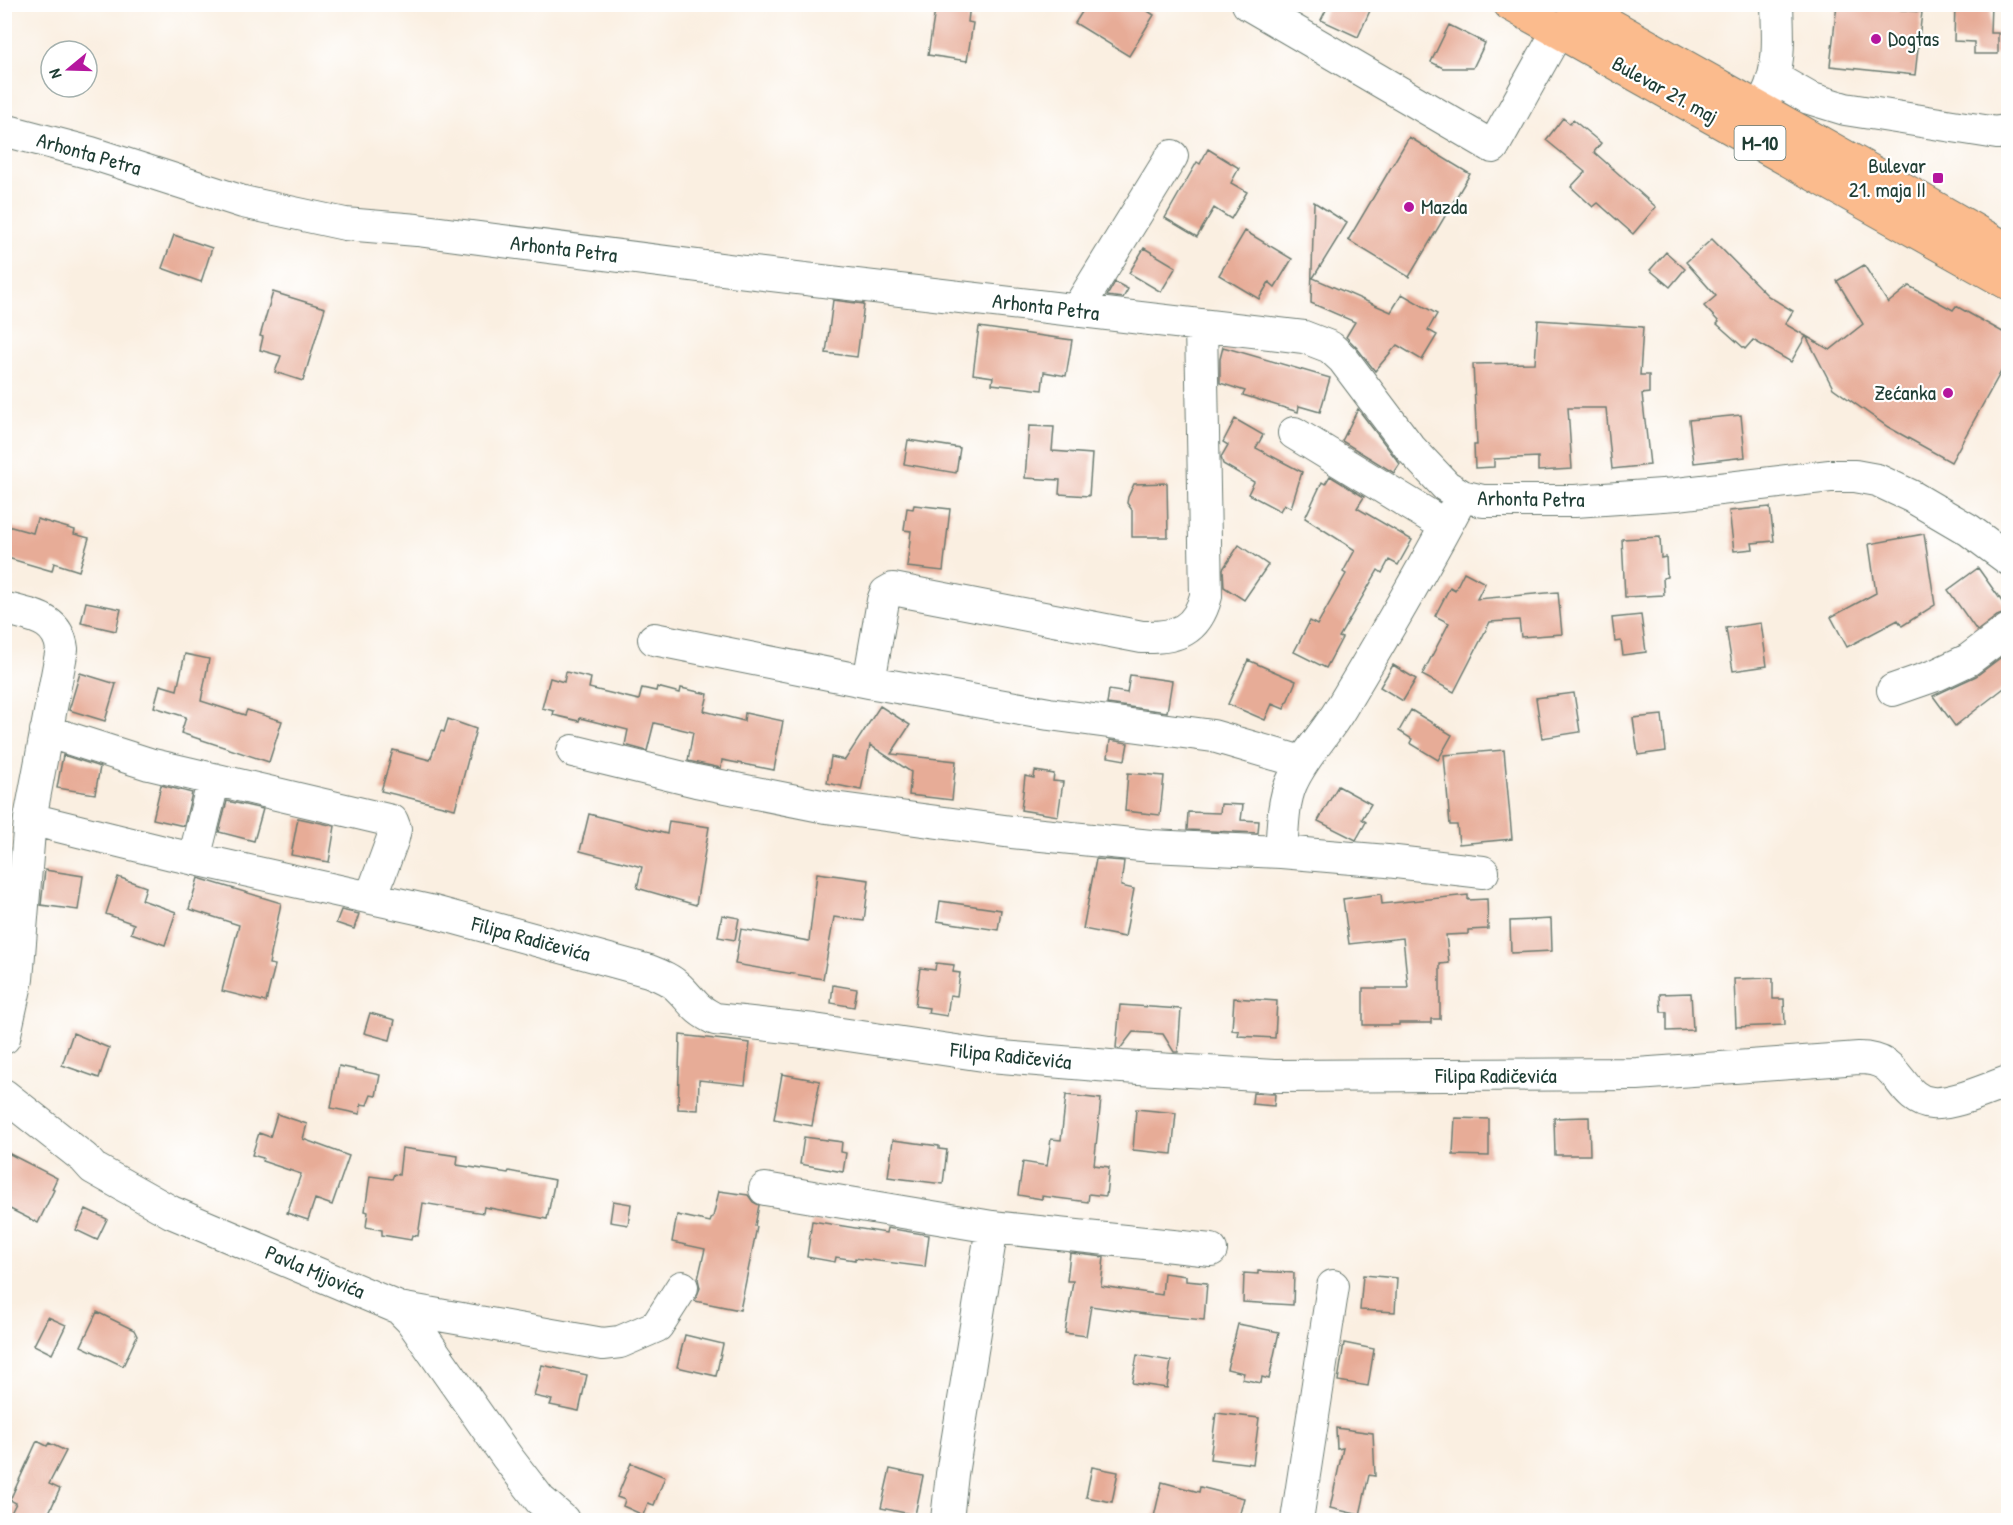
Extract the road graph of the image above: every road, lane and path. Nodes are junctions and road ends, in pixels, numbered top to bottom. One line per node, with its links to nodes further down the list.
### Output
1 (1248, 4): 4 (street)
2 (1510, 4): 4 (main road, Bulevar 21. maj / M-10)
3 (1777, 4): 5 (street)
4 (1565, 18): 6 (main road, Bulevar 21. maj / M-10); 11 (main road, Bulevar 21. maj / M-10)
5 (1774, 78): 6 (street); 8 (street)
6 (1760, 110): 10 (main road, Bulevar 21. maj / M-10)
7 (4, 130): 12 (street, Arhonta Petra)
8 (2008, 130)
9 (1172, 156): 12 (street)
10 (2008, 250)
11 (2008, 283)
12 (1077, 310): 13 (street, Arhonta Petra)
13 (1201, 325): 15 (street, Arhonta Petra); 21 (street)
14 (1294, 433): 16 (street)
15 (1462, 496): 16 (street); 17 (street, Arhonta Petra)
16 (1446, 526): 25 (street)
17 (2008, 559)
18 (4, 608): 23 (street)
19 (2008, 630): 22 (street)
20 (654, 639): 21 (street)
21 (868, 682): 25 (street)
22 (1893, 690)
23 (46, 732): 26 (street); 27 (street)
24 (573, 751): 28 (street)
25 (1302, 762): 28 (street)
26 (214, 779): 29 (street); 31 (street)
27 (30, 819): 29 (street, Filipa Radičevića); 32 (street)
28 (1281, 852): 30 (street)
29 (194, 859): 31 (street, Filipa Radičevića)
30 (1483, 872)
31 (371, 898): 33 (street, Filipa Radičevića)
32 (4, 1038)
33 (2008, 1082)
34 (4, 1095): 40 (street, Pavla Mijovića)
35 (765, 1189): 36 (street)
36 (992, 1227): 37 (street); 43 (street)
37 (1212, 1250)
38 (1333, 1286): 44 (street)
39 (682, 1287): 40 (street)
40 (399, 1308): 41 (street, Pavla Mijovića)
41 (532, 1510): 42 (street, Pavla Mijovića)
42 (564, 1521)
43 (947, 1521)
44 (1298, 1521)

